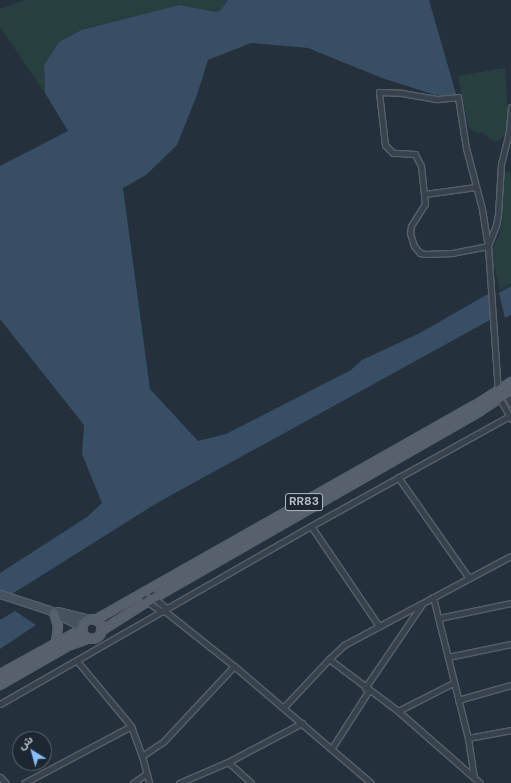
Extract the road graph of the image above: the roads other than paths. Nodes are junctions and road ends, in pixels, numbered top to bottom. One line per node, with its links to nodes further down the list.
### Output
1 (511, 107): 4 (street)
2 (476, 187): 3 (street); 3 (street); 4 (street)
3 (426, 194): 4 (street)
4 (488, 246): 6 (street)
5 (511, 382): 6 (main road, RR83)
6 (503, 391): 7 (street); 8 (street); 13 (main road, RR83); 16 (main road, RR83)
7 (511, 404)
8 (510, 417): 9 (street)
9 (398, 477): 10 (street); 12 (street)
10 (311, 526): 19 (street); 23 (street)
11 (510, 558): 12 (street)
12 (468, 578): 15 (street)
13 (146, 592): 16 (street); 16 (street); 22 (main road, RR83)
14 (0, 594): 20 (street)
15 (434, 597): 17 (street); 21 (street)
16 (151, 600): 19 (street); 19 (street); 25 (main road, RR83)
17 (422, 603): 23 (street); 37 (street)
18 (511, 603): 21 (street)
19 (164, 611): 31 (street); 32 (street)
20 (52, 612): 22 (street); 24 (street); 27 (main road)
21 (439, 618): 29 (street)
22 (93, 619): 24 (main road, RR83); 25 (main road)
23 (379, 626): 30 (street)
24 (82, 628): 26 (main road); 27 (main road, RR83)
25 (101, 631): 26 (main road, RR83)
26 (90, 638): 35 (main road, RR83)
27 (56, 642): 33 (main road, RR83)
28 (511, 644): 29 (street)
29 (448, 657): 34 (street)
30 (329, 659): 37 (street); 40 (street)
31 (77, 661): 39 (street); 43 (street)
32 (234, 666): 40 (street); 47 (street)
33 (0, 674)
34 (453, 682): 38 (street); 41 (street)
35 (0, 685)
36 (511, 685): 38 (street)
37 (367, 689): 41 (street); 46 (street)
38 (458, 700): 45 (street)
39 (0, 704)
40 (284, 707): 42 (street)
41 (398, 711): 51 (street)
42 (302, 723): 46 (street); 48 (street)
43 (131, 726): 47 (street); 53 (street)
44 (511, 730): 45 (street)
45 (468, 738): 51 (street)
46 (332, 748): 58 (street)
47 (142, 756): 49 (street)
48 (228, 762): 56 (street); 57 (street)
49 (146, 774): 54 (street); 55 (street)
50 (0, 777): 52 (street)
51 (474, 778): 59 (street)
52 (6, 783)
53 (24, 783)
54 (133, 783)
55 (149, 783)
56 (180, 783)
57 (251, 783)
58 (372, 783)
59 (480, 783)

